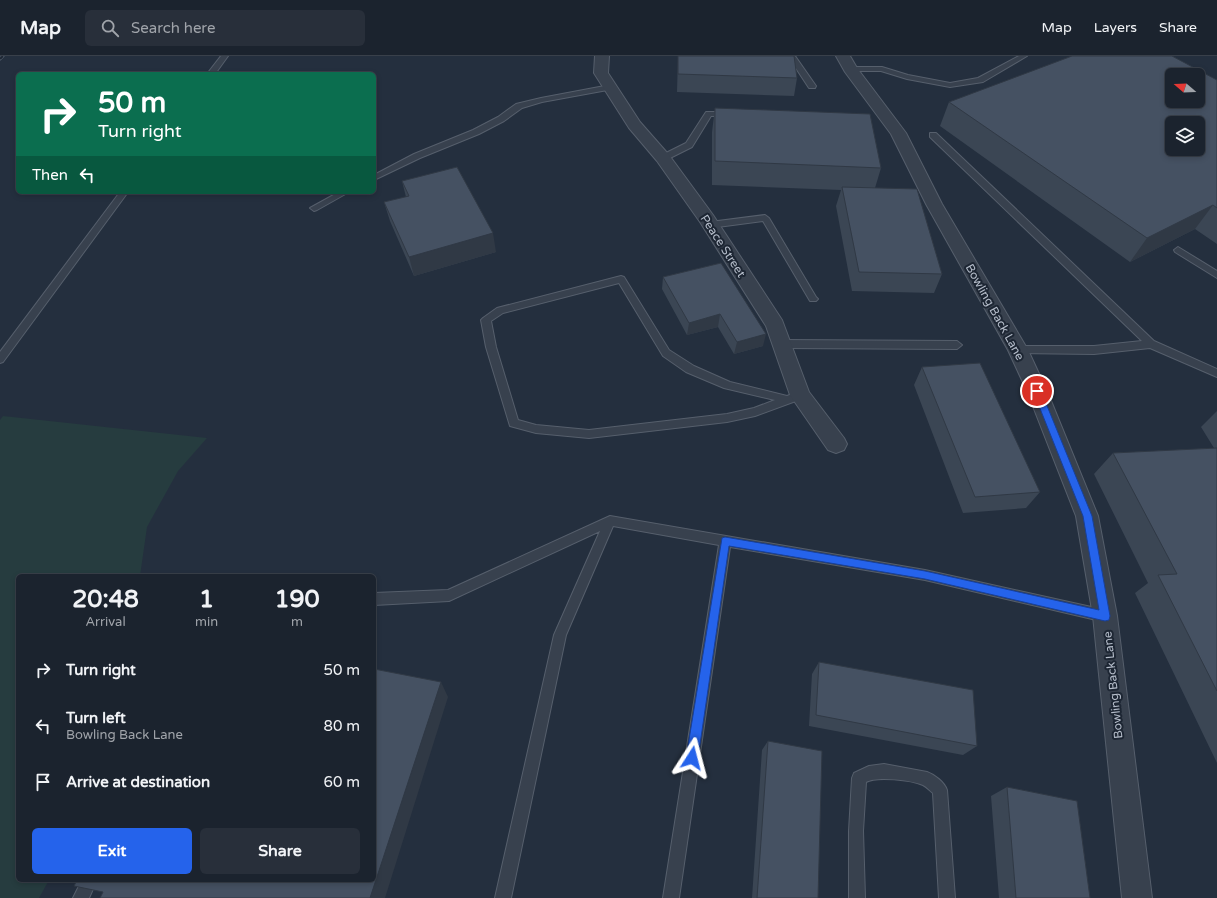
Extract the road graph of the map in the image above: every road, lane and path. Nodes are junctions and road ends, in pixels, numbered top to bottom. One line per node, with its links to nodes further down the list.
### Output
1 (225, 56): 6 (lane)
2 (602, 56): 8 (street, Peace Street)
3 (791, 56): 7 (lane)
4 (1024, 56): 5 (lane)
5 (847, 63): 23 (street, Bowling Back Lane)
6 (213, 72)
7 (812, 86)
8 (610, 87): 11 (street, Peace Street); 12 (lane)
9 (733, 114): 11 (lane)
10 (933, 135): 21 (lane)
11 (663, 158): 16 (street, Peace Street)
12 (376, 177)
13 (123, 194): 24 (lane)
14 (341, 194): 15 (lane)
15 (314, 208)
16 (710, 225): 19 (lane); 20 (street, Peace Street)
17 (1178, 250): 18 (lane)
18 (1217, 275)
19 (813, 299)
20 (782, 344): 22 (lane); 26 (street, Peace Street)
21 (1151, 344): 23 (lane); 25 (lane)
22 (957, 345)
23 (1018, 350): 31 (street, Bowling Back Lane)
24 (0, 359)
25 (1217, 373)
26 (794, 398): 26 (lane); 27 (street, Peace Street)
27 (836, 444)
28 (610, 521): 29 (lane); 30 (lane); 34 (lane)
29 (725, 541): 31 (lane); 35 (lane)
30 (376, 599)
31 (1105, 616): 38 (street, Bowling Back Lane)
32 (89, 882): 33 (lane)
33 (81, 898)
34 (503, 898)
35 (671, 898)
36 (857, 898): 37 (lane)
37 (947, 898)
38 (1137, 898)

